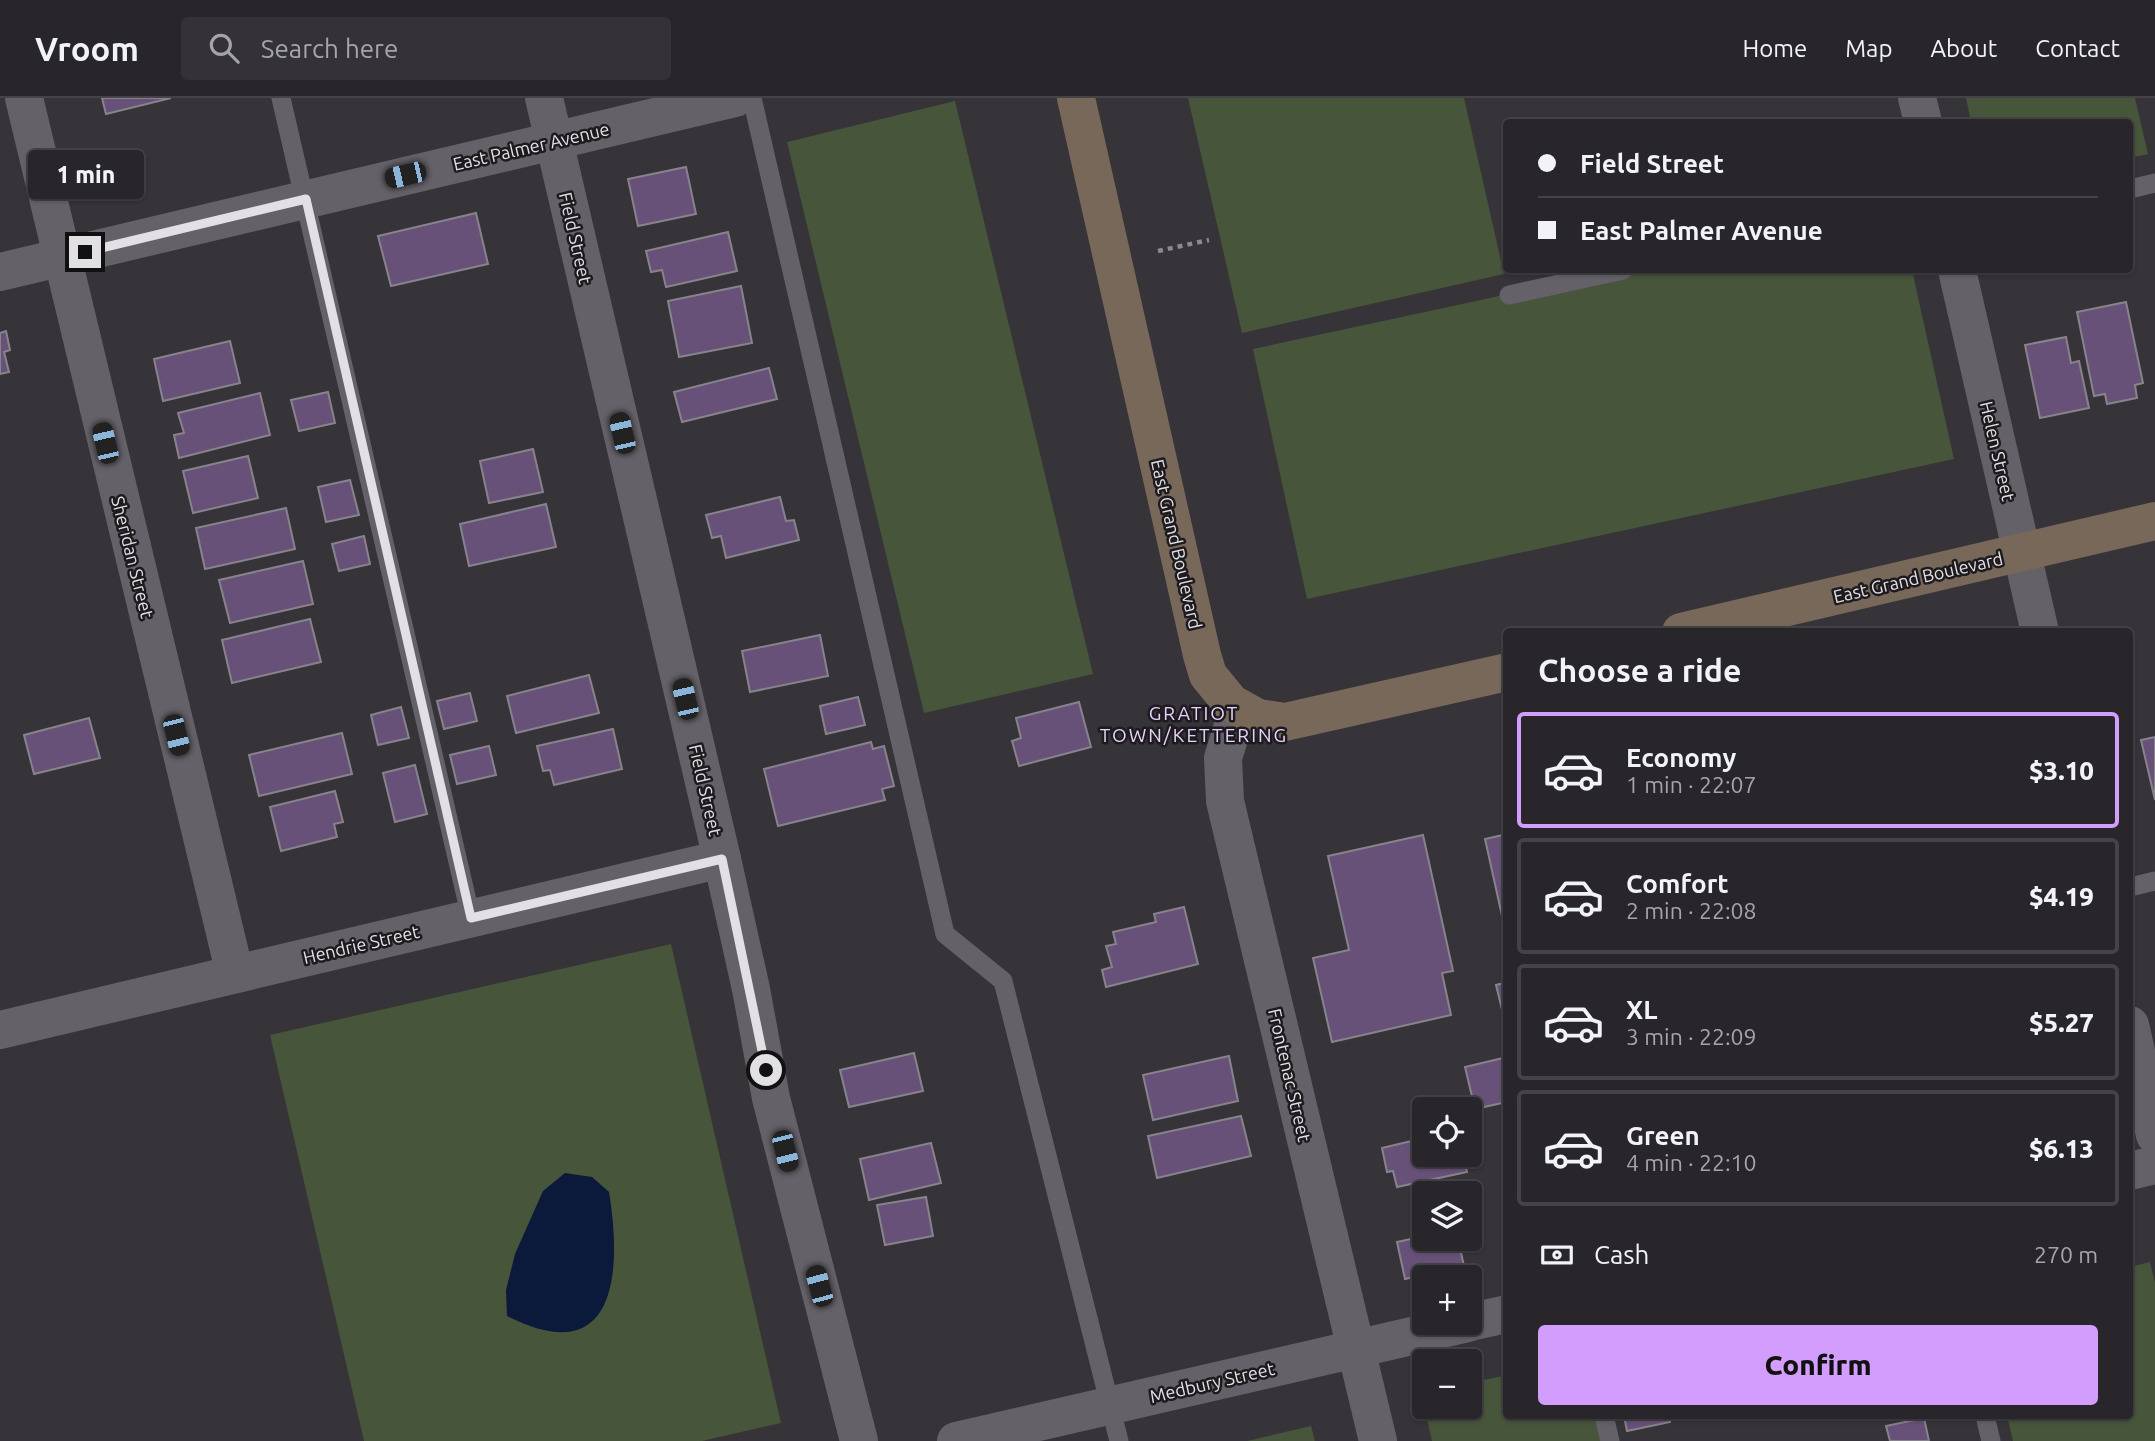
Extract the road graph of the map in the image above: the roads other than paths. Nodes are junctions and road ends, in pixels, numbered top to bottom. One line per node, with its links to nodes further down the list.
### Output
1 (24, 98): 13 (street, Sheridan Street)
2 (281, 98): 12 (lane)
3 (544, 98): 9 (street, Field Street)
4 (735, 98): 9 (street, East Palmer Avenue)
5 (752, 98): 40 (lane)
6 (1076, 98): 23 (main road, East Grand Boulevard)
7 (1917, 98): 8 (street)
8 (1922, 119)
9 (553, 141): 12 (street, East Palmer Avenue); 24 (street, Field Street)
10 (2155, 183): 11 (lane)
11 (2133, 188)
12 (306, 199): 13 (street, East Palmer Avenue); 27 (lane)
13 (60, 258): 14 (street, East Palmer Avenue); 28 (street, Sheridan Street)
14 (0, 272)
15 (1609, 273): 17 (lane)
16 (1958, 273): 19 (street, Helen Street)
17 (1509, 295)
18 (2155, 521): 19 (main road, East Grand Boulevard)
19 (2021, 552): 20 (main road, East Grand Boulevard); 21 (street, Helen Street)
20 (1698, 628)
21 (2039, 628)
22 (1503, 673): 23 (main road, East Grand Boulevard)
23 (1238, 709): 37 (street, Frontenac Street)
24 (722, 859): 27 (street, Hendrie Street); 41 (street, Field Street)
25 (2155, 881): 26 (lane)
26 (2133, 886)
27 (471, 918): 28 (street, Hendrie Street)
28 (235, 974): 29 (street, Hendrie Street)
29 (0, 1030)
30 (2133, 1038): 31 (street)
31 (2155, 1135)
32 (2155, 1166): 33 (street)
33 (2133, 1170)
34 (1503, 1315): 35 (street, Medbury Street)
35 (1482, 1320)
36 (1414, 1335): 37 (street, Medbury Street)
37 (1355, 1348): 40 (street, Medbury Street); 43 (street, Frontenac Street)
38 (1605, 1419): 44 (lane)
39 (1986, 1419): 45 (lane)
40 (1115, 1423): 42 (street, Medbury Street)
41 (859, 1441)
42 (956, 1441)
43 (1378, 1441)
44 (1610, 1441)
45 (1990, 1441)

